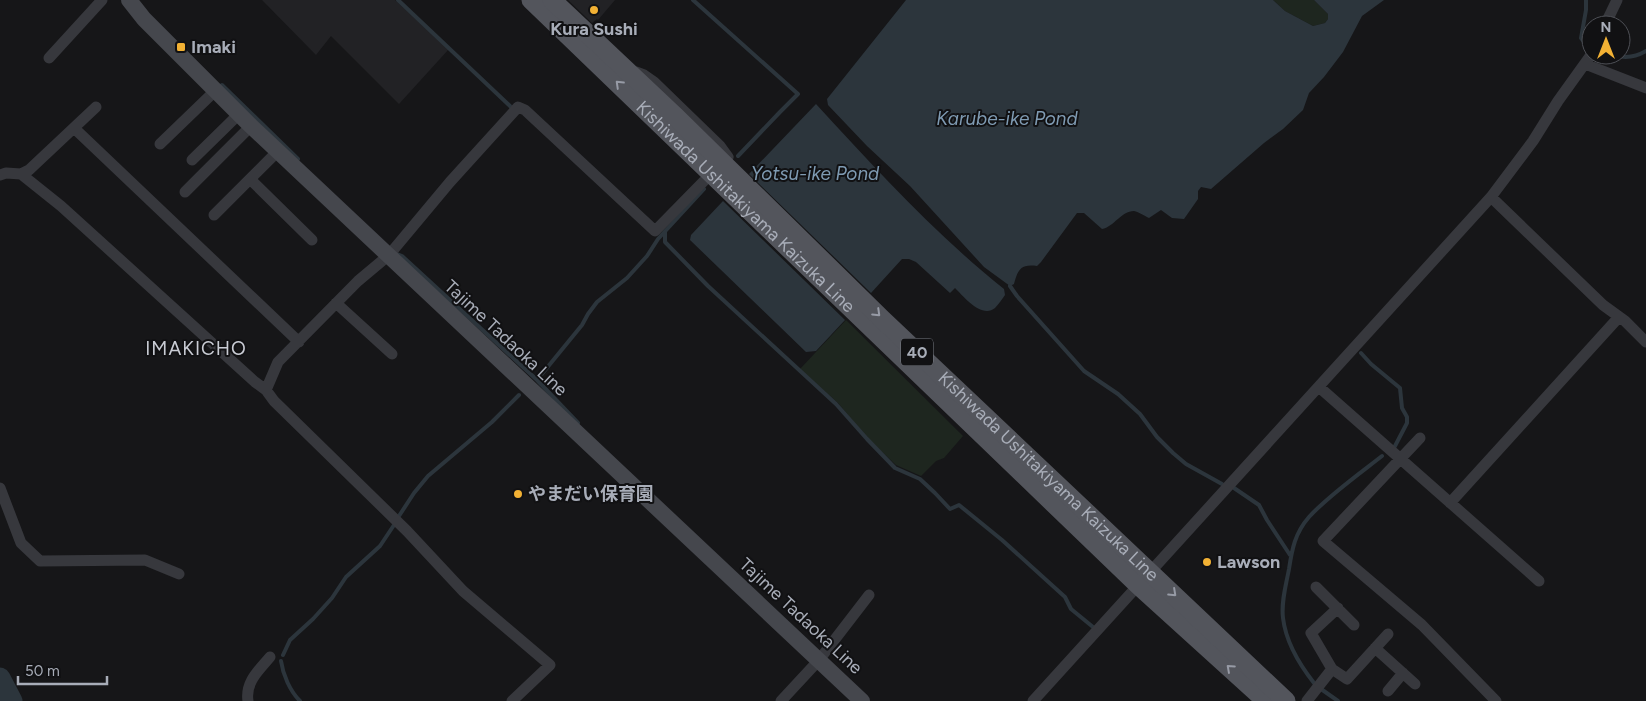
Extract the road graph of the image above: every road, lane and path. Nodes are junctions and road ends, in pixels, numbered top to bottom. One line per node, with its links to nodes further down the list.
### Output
1 (102, 0): 7 (street)
2 (129, 0): 12 (main road, Tajime Tadaoka Line)
3 (532, 0): 42 (main road, Kishiwada Ushitakiyama Kaizuka Line / 40, one-way to 3)
4 (552, 0): 10 (main road, Kishiwada Ushitakiyama Kaizuka Line / 40)
5 (1617, 0): 6 (street)
6 (1610, 15)
7 (50, 58)
8 (1584, 65): 26 (street)
9 (1598, 65): 11 (street)
10 (623, 68): 19 (street); 42 (main road, Kishiwada Ushitakiyama Kaizuka Line / 40, one-way to 42)
11 (1646, 88)
12 (216, 90): 14 (main road, Tajime Tadaoka Line); 17 (street)
13 (96, 107): 16 (street)
14 (240, 113): 15 (main road, Tajime Tadaoka Line); 20 (street)
15 (251, 126): 18 (main road, Tajime Tadaoka Line); 25 (street)
16 (74, 128): 21 (street); 32 (street)
17 (160, 144)
18 (278, 151): 23 (street); 29 (main road, Tajime Tadaoka Line)
19 (727, 158)
20 (192, 160)
21 (21, 174): 22 (street); 36 (street)
22 (0, 175)
23 (250, 179): 27 (street); 28 (street)
24 (704, 181): 29 (street)
25 (185, 192)
26 (1491, 197): 31 (street); 35 (street)
27 (214, 215)
28 (312, 240)
29 (389, 255): 30 (street); 51 (main road, Tajime Tadaoka Line)
30 (336, 303): 32 (street); 34 (street)
31 (1619, 317): 33 (street); 40 (street)
32 (299, 342): 36 (street)
33 (1646, 342)
34 (392, 354)
35 (1319, 386): 38 (street); 42 (street)
36 (266, 390): 57 (street)
37 (1420, 438): 38 (street)
38 (1401, 460): 40 (street); 64 (street)
39 (0, 488): 41 (street)
40 (1450, 503): 43 (street)
41 (179, 574)
42 (1143, 578): 60 (street); 61 (main road, Kishiwada Ushitakiyama Kaizuka Line / 40, one-way to 42); 62 (main road, Kishiwada Ushitakiyama Kaizuka Line / 40, one-way to 62)
43 (1539, 580)
44 (1316, 587): 46 (street)
45 (869, 595): 51 (street)
46 (1338, 608): 47 (street); 52 (street)
47 (1354, 625)
48 (1388, 634): 49 (street)
49 (1375, 648): 52 (street); 53 (street)
50 (270, 657): 56 (street)
51 (819, 660): 58 (street); 59 (main road, Tajime Tadaoka Line)
52 (1332, 668): 63 (street)
53 (1403, 673): 54 (street); 55 (street)
54 (1415, 684)
55 (1388, 691)
56 (248, 701)
57 (512, 701)
58 (780, 701)
59 (862, 701)
60 (1033, 701)
61 (1266, 701)
62 (1286, 701)
63 (1307, 701)
64 (1496, 701)

